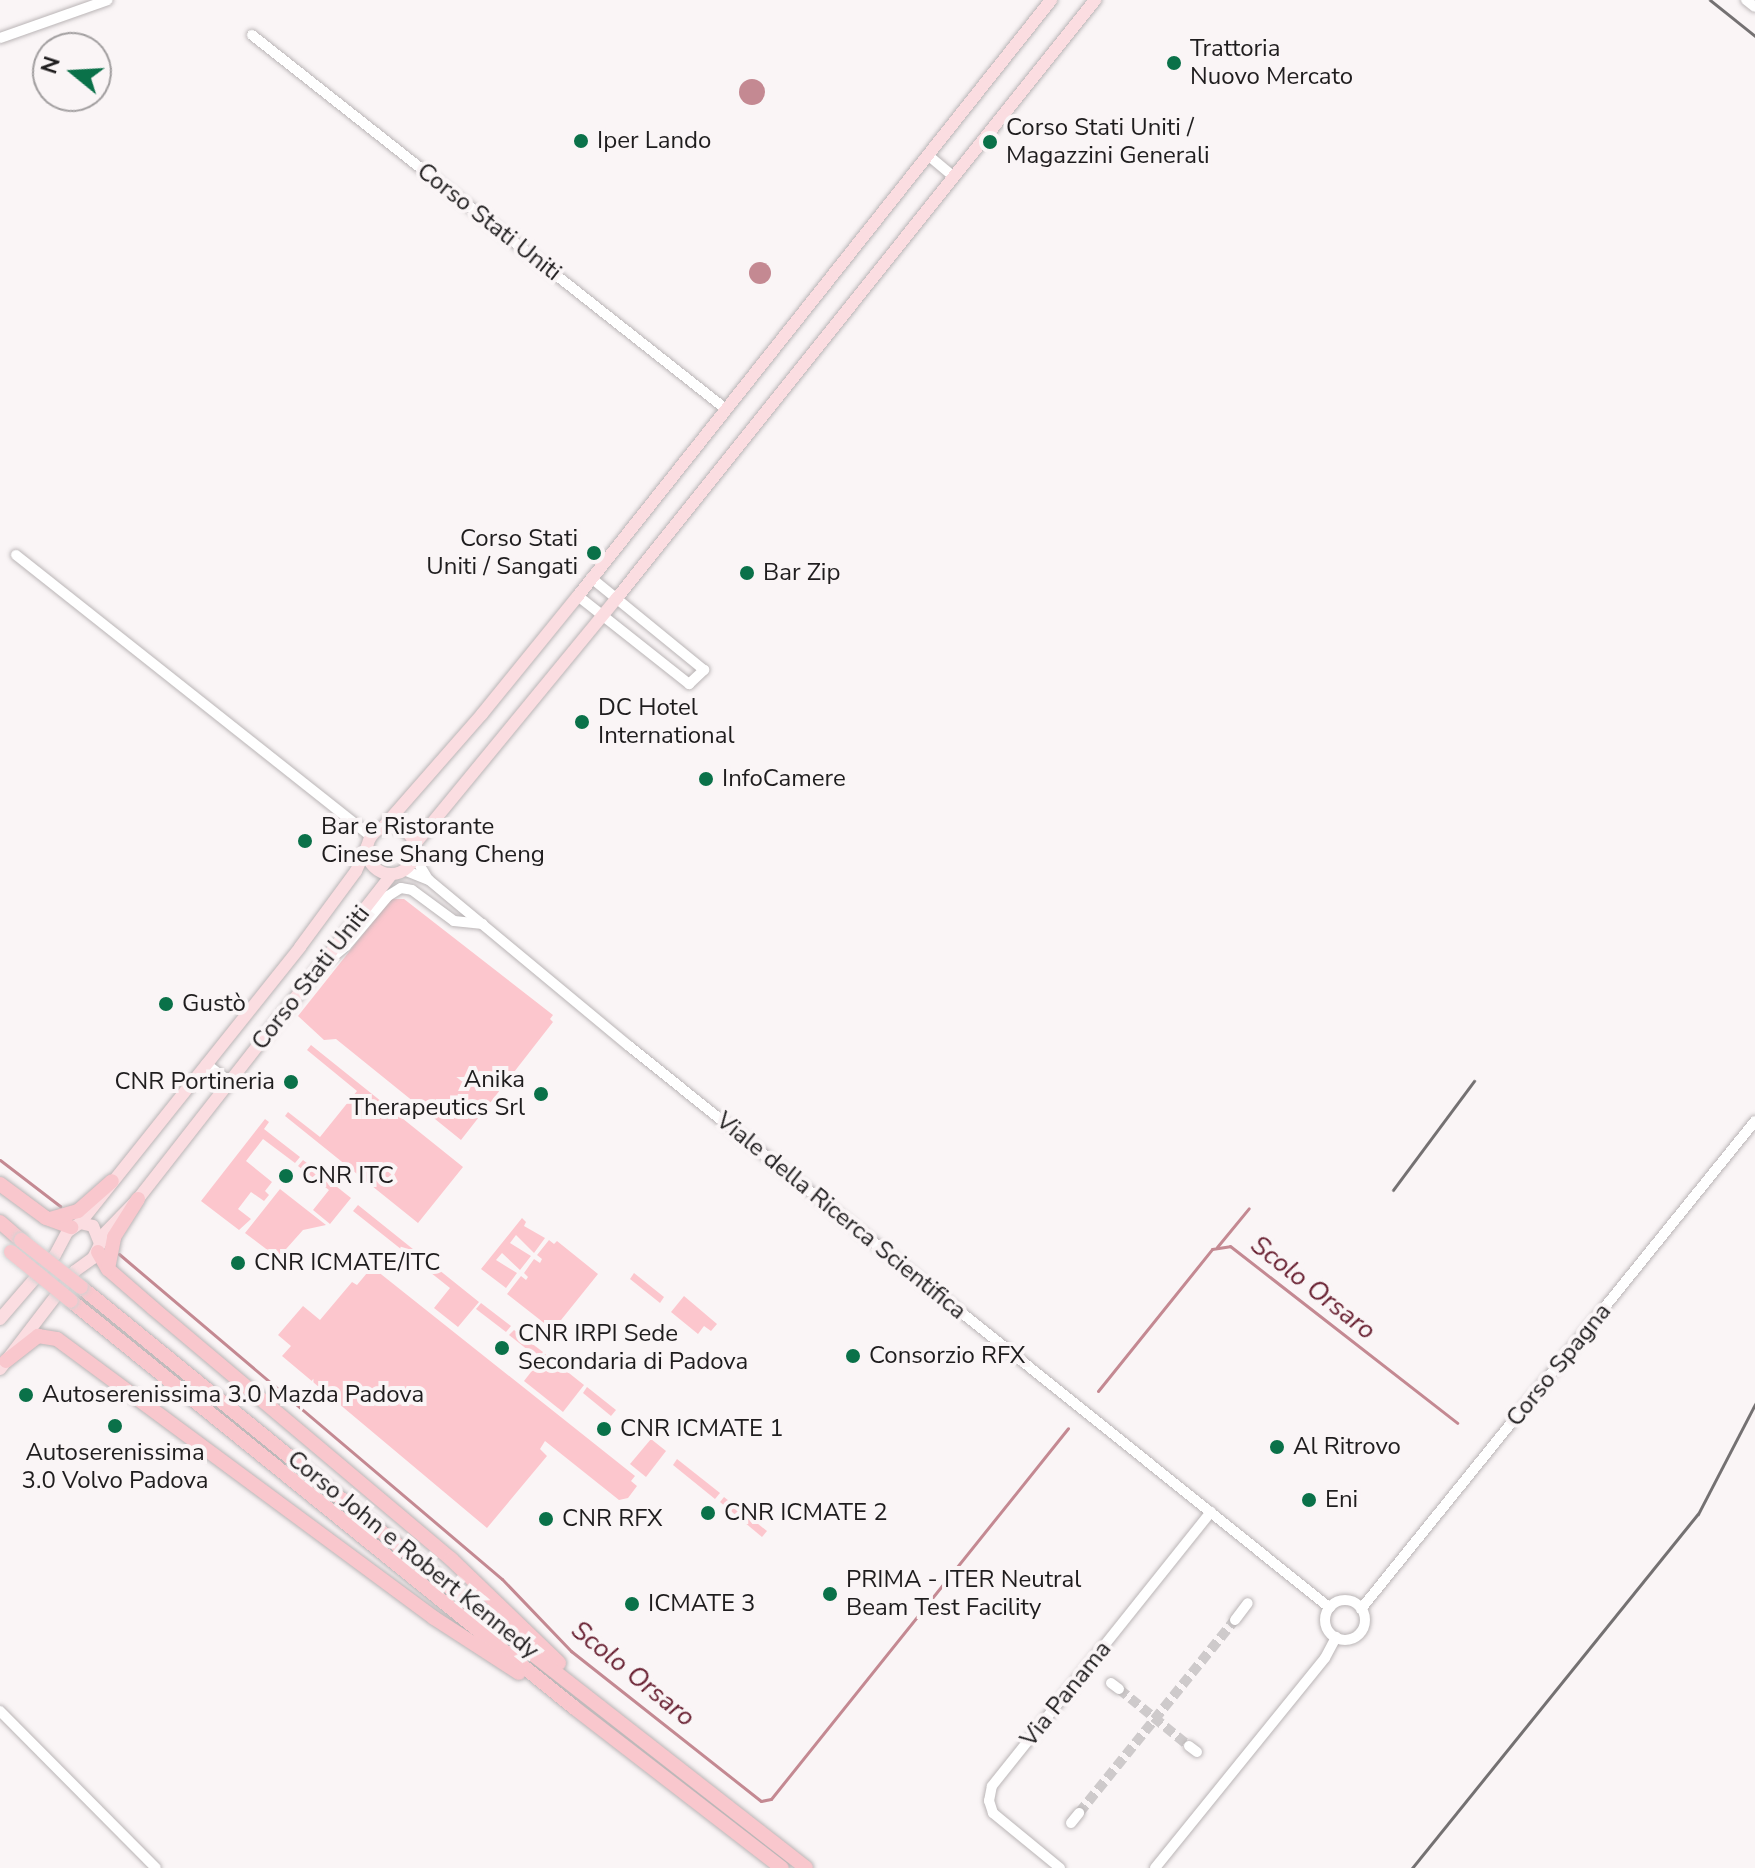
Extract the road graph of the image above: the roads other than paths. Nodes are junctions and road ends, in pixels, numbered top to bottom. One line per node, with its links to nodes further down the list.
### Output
1 (108, 0): 7 (street)
2 (1051, 0): 8 (main road)
3 (1095, 0): 9 (main road)
4 (1746, 0): 5 (street)
5 (1755, 7)
6 (252, 35): 10 (street, Corso Stati Uniti)
7 (0, 38)
8 (929, 156): 9 (street); 10 (main road)
9 (953, 176): 14 (main road)
10 (727, 410): 12 (main road)
11 (16, 555): 17 (street)
12 (591, 578): 13 (main road); 14 (street)
13 (578, 596): 15 (street); 16 (main road)
14 (617, 598): 15 (main road); 15 (street)
15 (603, 616): 18 (main road)
16 (384, 826): 17 (main road); 18 (main road)
17 (369, 841): 19 (main road); 23 (main road, Corso Stati Uniti)
18 (414, 850): 19 (main road); 20 (street, Viale della Ricerca Scientifica)
19 (398, 872): 20 (street, Viale della Ricerca Scientifica); 22 (main road, Corso Stati Uniti)
20 (429, 880): 21 (street, Viale della Ricerca Scientifica)
21 (485, 925): 22 (street); 37 (street, Viale della Ricerca Scientifica)
22 (326, 962): 24 (main road, Corso Stati Uniti)
23 (206, 1064): 24 (street); 26 (main road, Corso Stati Uniti)
24 (230, 1082): 28 (main road, Corso Stati Uniti)
25 (1755, 1121): 40 (street, Corso Spagna)
26 (112, 1181): 29 (highway); 31 (main road, Corso Stati Uniti)
27 (0, 1184): 29 (highway)
28 (138, 1199): 33 (main road, Corso Stati Uniti); 34 (highway)
29 (49, 1219): 31 (highway)
30 (0, 1222): 45 (highway, Corso John e Robert Kennedy, bridge)
31 (71, 1229): 33 (main road); 35 (main road, Corso Stati Uniti)
32 (6, 1247): 43 (highway, Corso John e Robert Kennedy, bridge)
33 (99, 1247): 34 (highway); 36 (main road, Corso Stati Uniti)
34 (108, 1269): 45 (highway)
35 (0, 1319)
36 (3, 1365): 43 (highway)
37 (1211, 1512): 39 (street, Viale della Ricerca Scientifica); 51 (street, Via Panama)
38 (1248, 1603): 41 (street)
39 (1330, 1608): 40 (street); 42 (street)
40 (1361, 1609): 42 (street, Corso Spagna)
41 (1235, 1620)
42 (1336, 1637): 52 (street, Corso Spagna)
43 (576, 1709): 49 (highway, Corso John e Robert Kennedy)
44 (0, 1711): 48 (street)
45 (620, 1722): 50 (highway, Corso John e Robert Kennedy)
46 (1079, 1813): 47 (street)
47 (1071, 1823)
48 (156, 1868)
49 (782, 1868)
50 (806, 1868)
51 (1060, 1868)
52 (1155, 1868)

